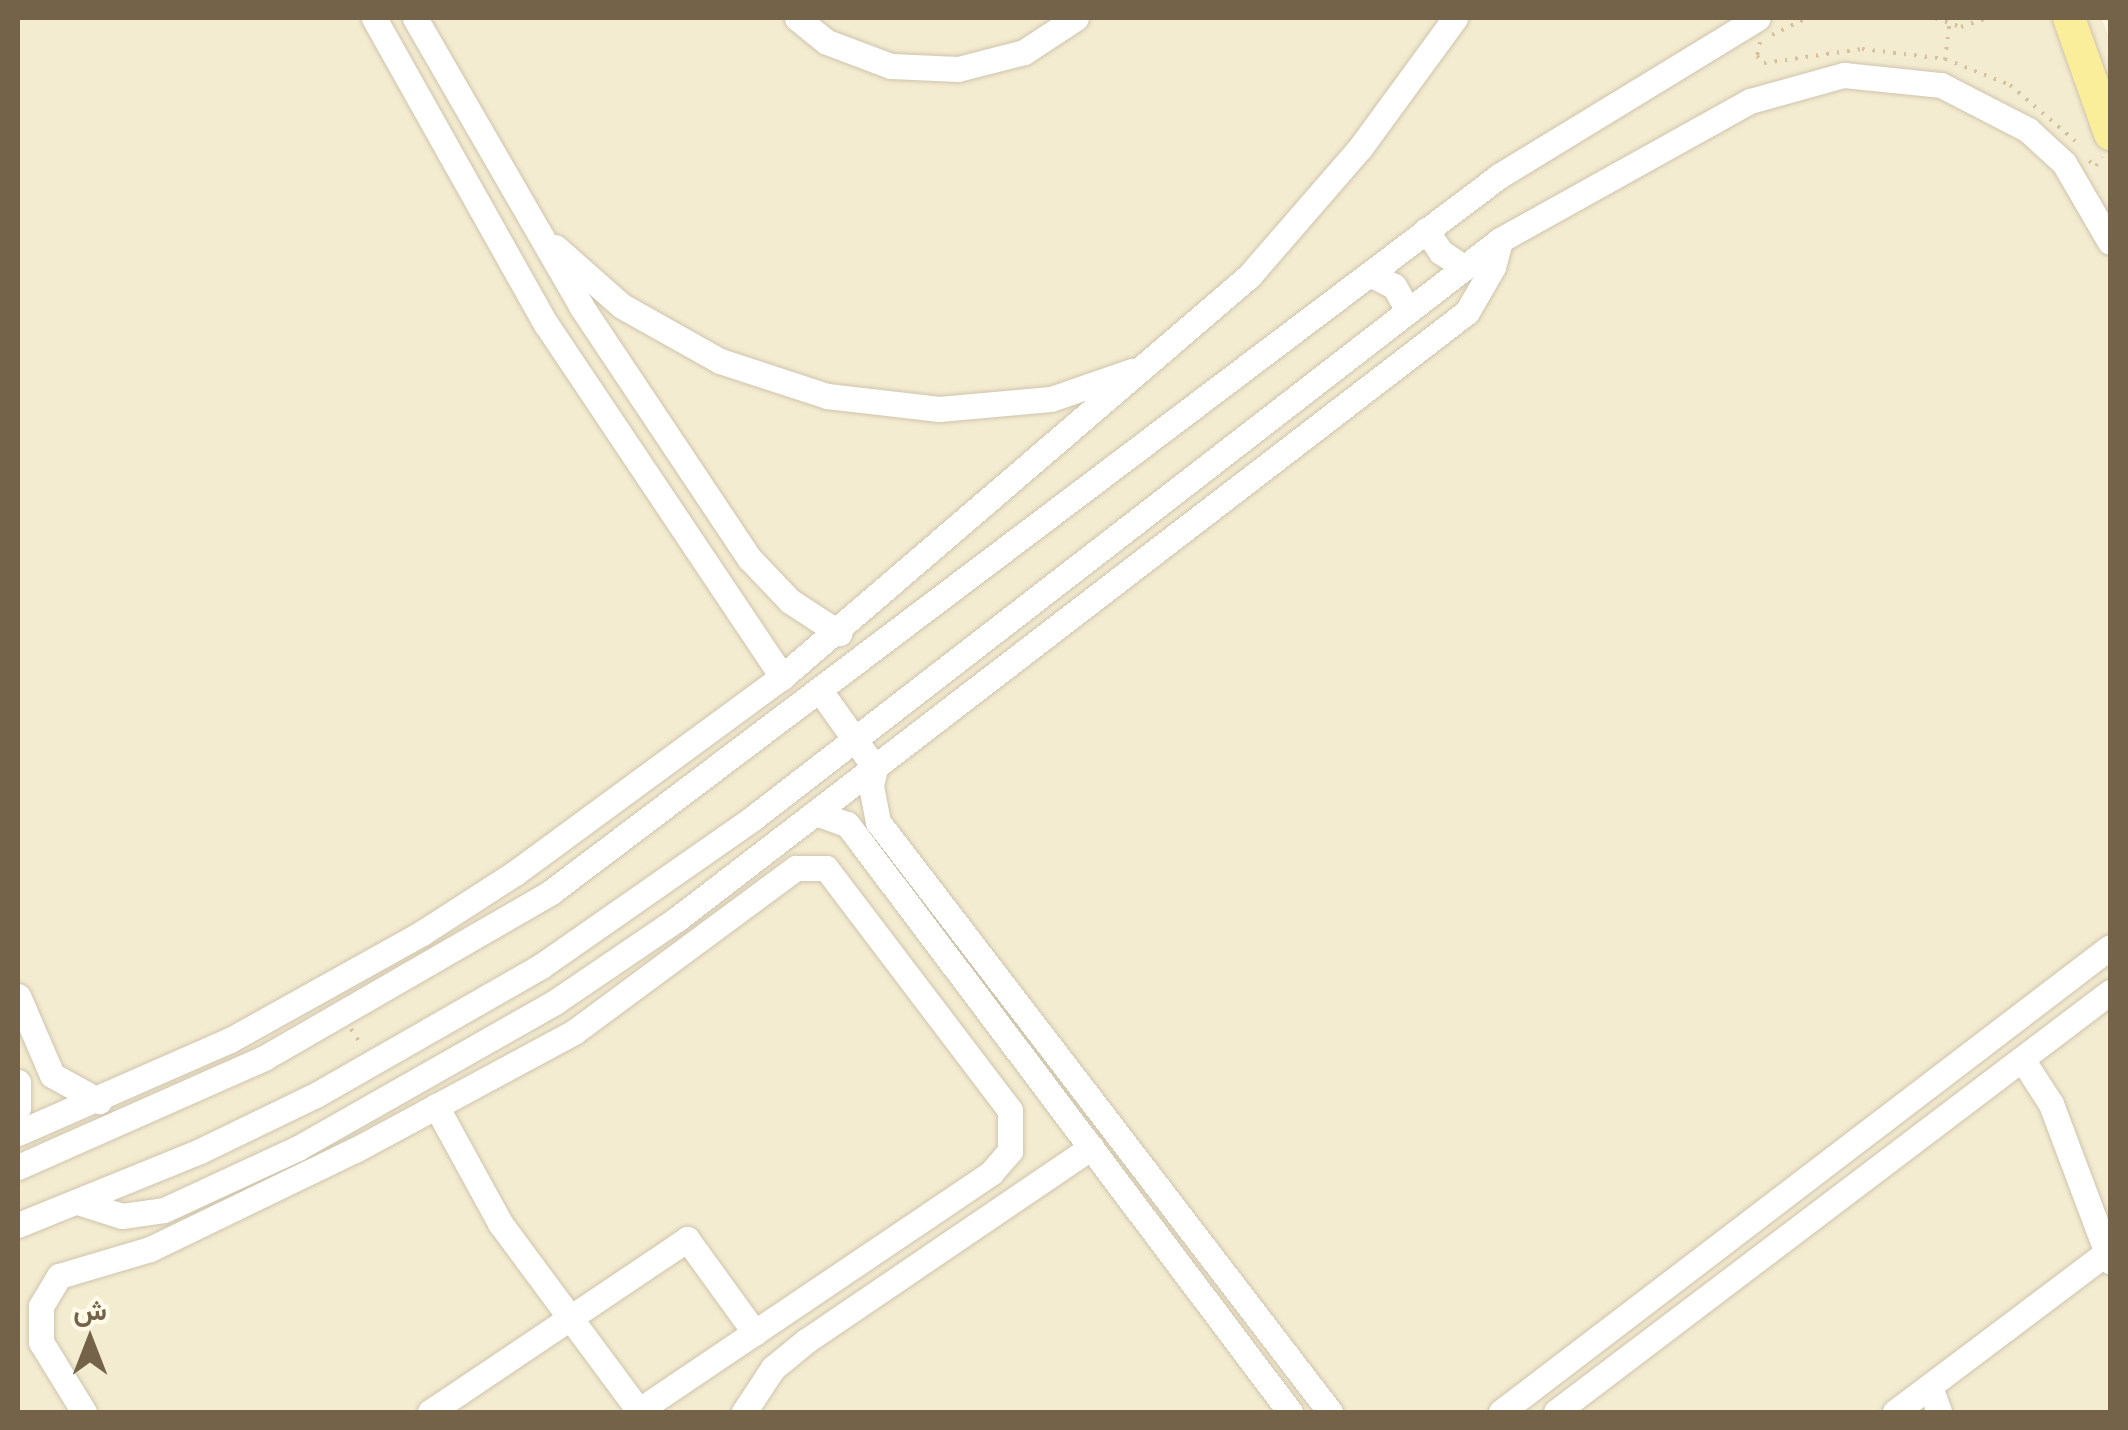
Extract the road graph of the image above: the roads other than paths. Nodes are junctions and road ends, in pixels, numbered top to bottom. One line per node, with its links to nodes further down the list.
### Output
1 (374, 18): 18 (street)
2 (415, 18): 10 (street)
3 (797, 18): 4 (street)
4 (1076, 18)
5 (1455, 18): 16 (street)
6 (1758, 18): 9 (street)
7 (2069, 18): 8 (main road)
8 (2110, 134)
9 (1426, 230): 13 (street); 14 (street)
10 (538, 232): 16 (street); 17 (street)
11 (1500, 240): 12 (street); 13 (street); 21 (street)
12 (2110, 242)
13 (1464, 266): 15 (street)
14 (1370, 274): 15 (street); 19 (street)
15 (1408, 310): 20 (street)
16 (1147, 366): 17 (street)
17 (839, 632): 18 (street)
18 (782, 677): 28 (street)
19 (821, 692): 20 (street); 33 (street)
20 (854, 738): 21 (street); 34 (street)
21 (876, 768): 22 (street); 45 (street)
22 (816, 813): 32 (street); 34 (street)
23 (2110, 947): 46 (street)
24 (2110, 992): 26 (street)
25 (18, 996): 28 (street)
26 (2022, 1059): 36 (street); 47 (street)
27 (18, 1082): 30 (street)
28 (100, 1101): 31 (street)
29 (436, 1106): 37 (street); 38 (street); 40 (street)
30 (18, 1108)
31 (18, 1133)
32 (1091, 1147): 43 (street); 44 (street)
33 (18, 1167)
34 (81, 1203): 35 (street)
35 (18, 1226)
36 (2109, 1257): 39 (street)
37 (566, 1320): 38 (street); 41 (street); 42 (street)
38 (755, 1333): 42 (street)
39 (1930, 1387): 48 (street); 49 (street)
40 (84, 1412)
41 (430, 1412)
42 (638, 1412)
43 (744, 1412)
44 (1290, 1412)
45 (1330, 1412)
46 (1501, 1412)
47 (1556, 1412)
48 (1896, 1412)
49 (1940, 1412)

